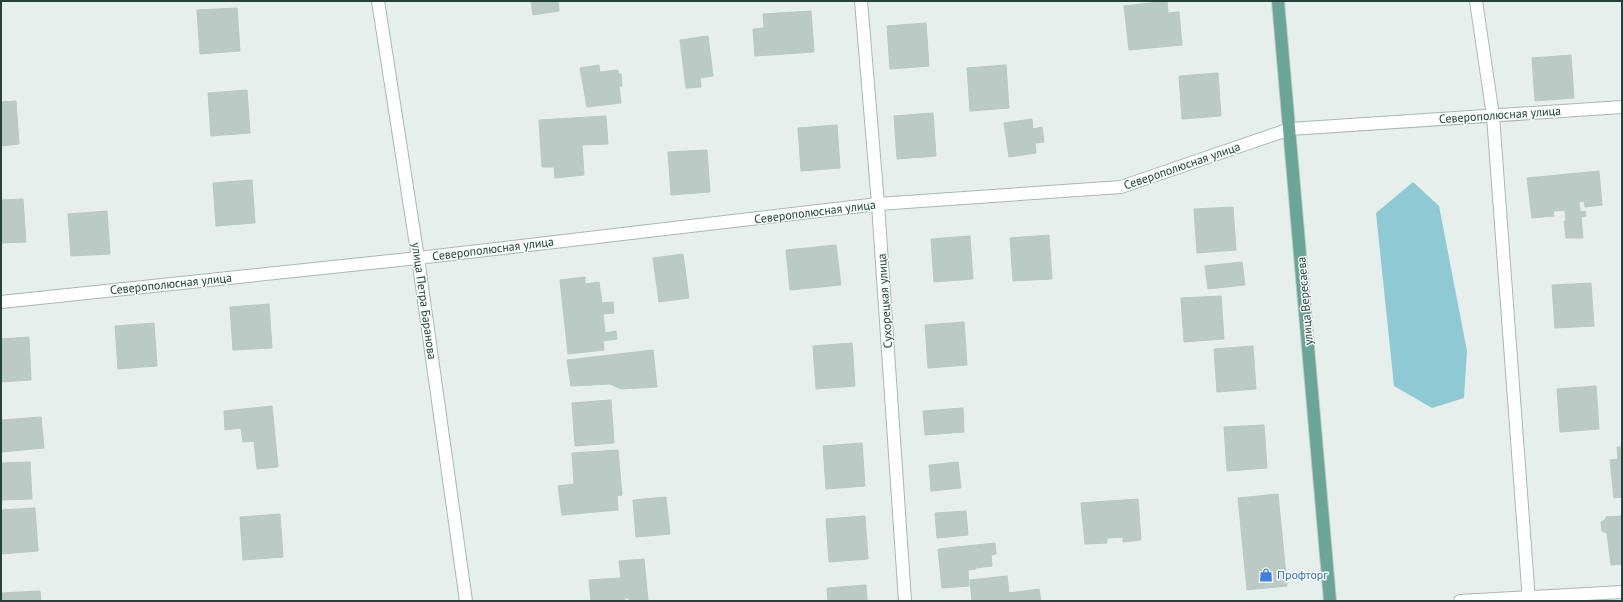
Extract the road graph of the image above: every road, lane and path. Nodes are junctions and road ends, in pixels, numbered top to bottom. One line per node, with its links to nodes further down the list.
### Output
1 (378, 1): 9 (street, улица Петра Баранова)
2 (861, 1): 8 (street, Сухорецкая улица)
3 (1278, 1): 7 (main road, улица Вересаева)
4 (1476, 1): 6 (street)
5 (1622, 107): 6 (street, Северополюсная улица)
6 (1493, 116): 7 (street, Северополюсная улица); 12 (street)
7 (1290, 129): 8 (street, Северополюсная улица); 15 (main road, улица Вересаева)
8 (878, 204): 9 (street, Северополюсная улица); 14 (street, Сухорецкая улица)
9 (418, 258): 10 (street, Северополюсная улица); 13 (street, улица Петра Баранова)
10 (1, 302)
11 (1622, 592): 12 (street)
12 (1528, 599): 16 (street)
13 (466, 601)
14 (905, 601)
15 (1330, 601)
16 (1460, 601)

